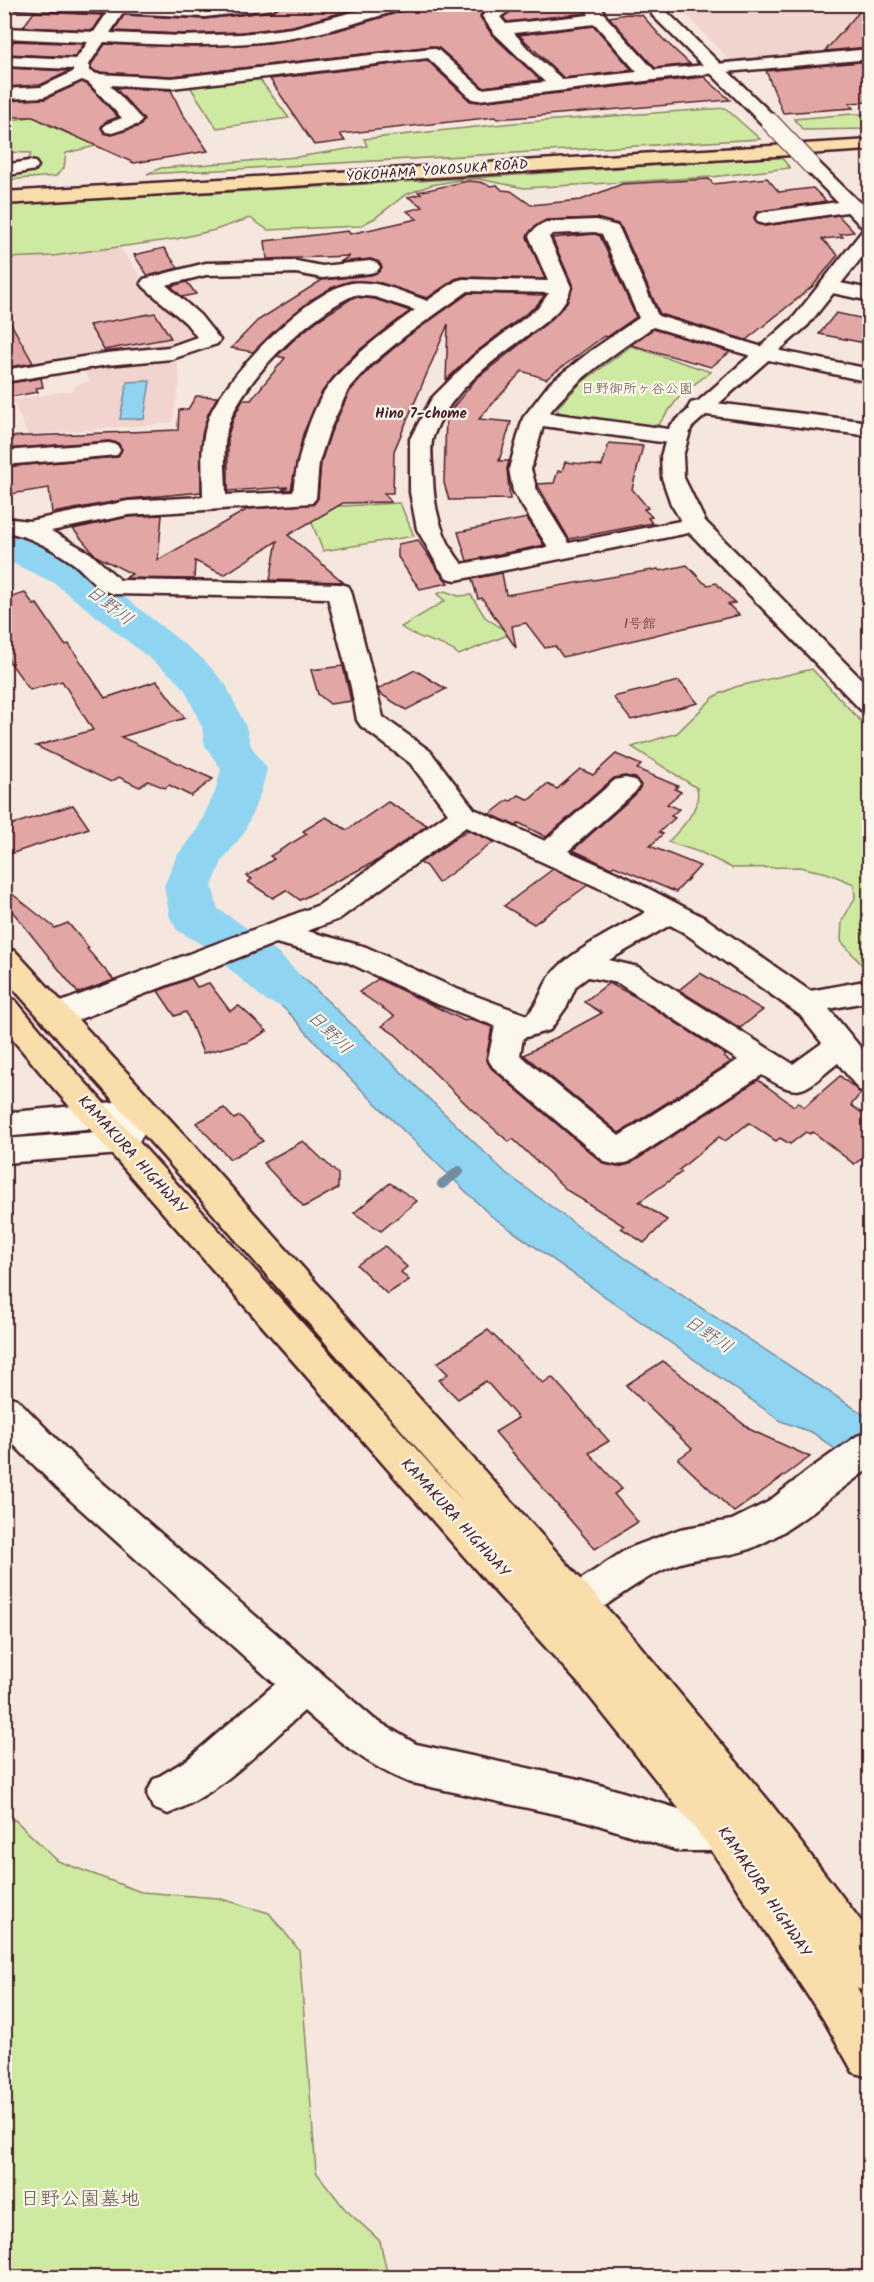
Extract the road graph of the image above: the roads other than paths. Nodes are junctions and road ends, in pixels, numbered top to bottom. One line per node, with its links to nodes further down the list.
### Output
1 (16, 4): 7 (street)
2 (273, 4): 8 (street)
3 (330, 4): 10 (street)
4 (403, 4): 10 (street)
5 (512, 4): 11 (street)
6 (655, 4): 17 (street)
7 (41, 5): 8 (street)
8 (119, 7): 13 (street)
9 (595, 12): 11 (street); 19 (street)
10 (358, 18): 13 (street); 15 (street)
11 (500, 30): 20 (street)
12 (4, 33): 13 (street)
13 (98, 37): 18 (street)
14 (870, 54): 17 (street)
15 (405, 56): 18 (street); 20 (street)
16 (4, 61): 18 (street)
17 (715, 68): 19 (street); 30 (street, bridge)
18 (86, 72): 21 (street); 22 (street)
19 (650, 76): 20 (street)
20 (559, 86)
21 (4, 94)
22 (112, 128)
23 (870, 135): 27 (main road, YOKOHAMA YOKOSUKA ROAD)
24 (870, 145): 27 (main road, YOKOHAMA YOKOSUKA ROAD)
25 (29, 166): 26 (street)
26 (4, 171)
27 (113, 185): 28 (main road, YOKOHAMA YOKOSUKA ROAD); 29 (main road, YOKOHAMA YOKOSUKA ROAD)
28 (4, 187)
29 (4, 198)
30 (853, 206): 31 (street); 32 (street)
31 (765, 218)
32 (870, 224)
33 (870, 234): 36 (street)
34 (370, 267): 41 (street)
35 (561, 287): 38 (street); 39 (street); 52 (street)
36 (830, 287): 37 (street); 40 (street)
37 (870, 295)
38 (428, 308): 49 (street); 49 (street)
39 (650, 320): 40 (street); 44 (street)
40 (762, 353): 42 (street); 43 (street)
41 (4, 376)
42 (870, 376)
43 (699, 408): 45 (street); 46 (street)
44 (534, 418): 46 (street); 52 (street)
45 (870, 429)
46 (676, 437): 50 (street)
47 (109, 450): 48 (street)
48 (4, 458)
49 (219, 507): 51 (street)
50 (695, 525): 52 (street); 53 (street)
51 (16, 527): 55 (street)
52 (563, 552)
53 (870, 704)
54 (625, 786): 56 (street)
55 (464, 815): 56 (street); 58 (street)
56 (548, 854): 57 (street)
57 (669, 912): 60 (street); 62 (street)
58 (265, 936): 64 (street); 65 (street)
59 (4, 958): 64 (main road, KAMAKURA HIGHWAY)
60 (583, 966): 65 (street); 67 (street)
61 (870, 990): 62 (street)
62 (804, 1003): 66 (street)
63 (4, 1008): 70 (main road, KAMAKURA HIGHWAY)
64 (56, 1016): 69 (main road, KAMAKURA HIGHWAY)
65 (525, 1026): 67 (street)
66 (840, 1045): 67 (street); 68 (street)
67 (762, 1060)
68 (870, 1083)
69 (142, 1111): 70 (street); 72 (street); 76 (main road, KAMAKURA HIGHWAY)
70 (97, 1116): 71 (street); 72 (main road, KAMAKURA HIGHWAY)
71 (4, 1125)
72 (121, 1142): 73 (street); 76 (main road, KAMAKURA HIGHWAY)
73 (4, 1151)
74 (4, 1410): 77 (street)
75 (859, 1455): 76 (street)
76 (563, 1612): 79 (main road, KAMAKURA HIGHWAY); 80 (main road, KAMAKURA HIGHWAY)
77 (304, 1685): 78 (street); 79 (street)
78 (168, 1794)
79 (723, 1830): 81 (main road, KAMAKURA HIGHWAY)
80 (870, 1971)
81 (870, 2055)

